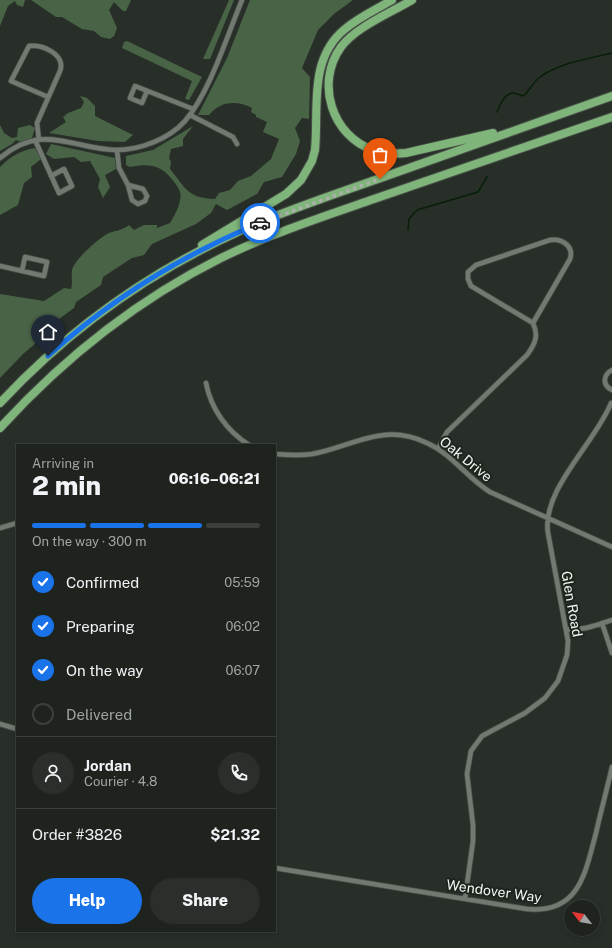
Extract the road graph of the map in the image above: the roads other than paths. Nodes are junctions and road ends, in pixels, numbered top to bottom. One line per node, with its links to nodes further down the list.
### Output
1 (242, 0): 7 (street)
2 (392, 0): 19 (highway)
3 (412, 0): 10 (highway)
4 (146, 91): 7 (street)
5 (612, 96): 10 (highway)
6 (48, 97): 6 (street); 11 (street)
7 (193, 109): 8 (street)
8 (190, 115): 12 (street); 13 (street)
9 (612, 117): 26 (highway)
10 (529, 125): 19 (highway)
11 (37, 140): 13 (street); 14 (street); 15 (street)
12 (238, 144)
13 (117, 150): 16 (street)
14 (0, 158)
15 (51, 176): 15 (street)
16 (128, 185): 16 (street)
17 (0, 266): 18 (street)
18 (22, 271): 18 (street)
19 (163, 271): 24 (highway)
20 (533, 323): 20 (street); 28 (street)
21 (612, 370): 23 (street)
22 (206, 383): 27 (street)
23 (612, 390)
24 (0, 403)
25 (611, 403): 30 (street, Glen Road)
26 (0, 428)
27 (248, 444)
28 (438, 449): 29 (street, Oak Drive); 30 (street, Oak Drive)
29 (276, 454)
30 (547, 518): 33 (street, Oak Drive); 36 (street, Glen Road)
31 (16, 523): 32 (street)
32 (0, 528)
33 (612, 547)
34 (612, 620): 35 (street)
35 (602, 623): 36 (street); 37 (street)
36 (566, 629): 42 (street, Glen Road)
37 (612, 653)
38 (0, 724): 39 (street)
39 (16, 729)
40 (612, 767): 42 (street, Wendover Way)
41 (276, 868): 42 (street, Wendover Way)
42 (464, 899)

